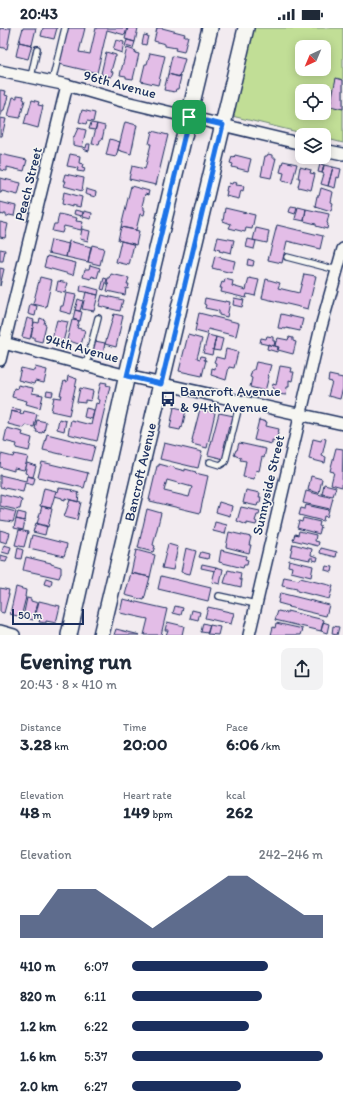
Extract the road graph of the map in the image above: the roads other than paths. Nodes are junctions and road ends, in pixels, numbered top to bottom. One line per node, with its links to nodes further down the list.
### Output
1 (65, 28): 7 (lane)
2 (210, 28): 9 (main road)
3 (246, 28): 10 (main road, Bancroft Avenue)
4 (37, 49): 6 (lane)
5 (0, 70): 6 (street, 96th Avenue)
6 (31, 77): 7 (street, 96th Avenue)
7 (52, 82): 8 (street, 96th Avenue)
8 (67, 85): 9 (street, 96th Avenue); 18 (street, Peach Street)
9 (189, 117): 10 (street, 96th Avenue); 21 (main road)
10 (223, 125): 11 (street, 96th Avenue); 22 (main road, Bancroft Avenue)
11 (295, 142)
12 (331, 151): 13 (street)
13 (343, 154)
14 (343, 249): 16 (street, Sunnyside Street)
15 (287, 258): 16 (lane)
16 (337, 270): 24 (street, Sunnyside Street)
17 (98, 318): 20 (lane)
18 (2, 343): 19 (street, Peach Street); 20 (street, 94th Avenue)
19 (0, 360)
20 (86, 365): 21 (street, 94th Avenue)
21 (127, 376): 22 (street, 94th Avenue); 31 (main road)
22 (161, 384): 23 (street, 94th Avenue); 32 (main road, Bancroft Avenue)
23 (240, 402): 24 (street, 94th Avenue); 26 (lane)
24 (300, 415): 25 (street, 94th Avenue); 28 (street, Sunnyside Street)
25 (343, 424)
26 (210, 462)
27 (219, 596): 28 (lane)
28 (256, 604): 33 (street, Sunnyside Street)
29 (0, 631): 30 (street)
30 (14, 635)
31 (69, 635)
32 (101, 635)
33 (249, 635)

